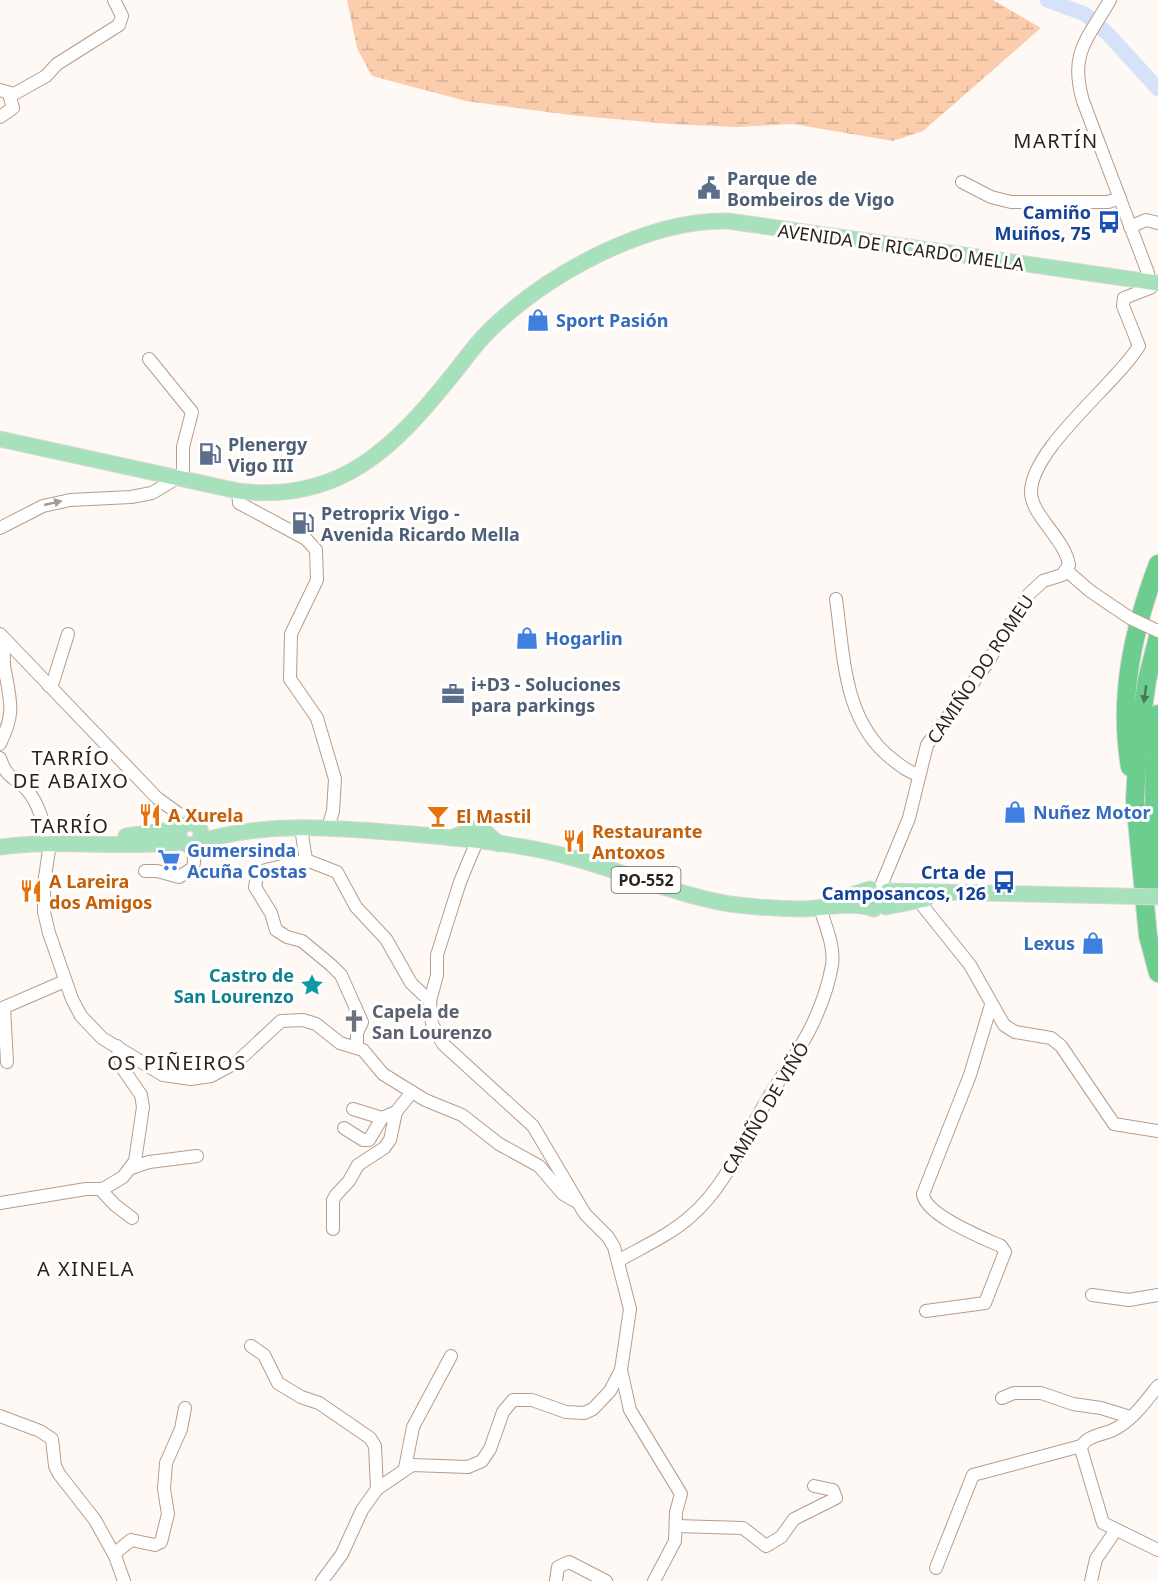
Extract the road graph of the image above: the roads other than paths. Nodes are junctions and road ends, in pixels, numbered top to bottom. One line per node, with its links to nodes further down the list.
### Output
1 (114, 0): 3 (street)
2 (1109, 2): 6 (street)
3 (4, 92): 4 (street)
4 (0, 117)
5 (962, 182): 6 (street)
6 (1119, 198): 8 (street)
7 (1158, 223): 8 (street)
8 (1130, 226): 10 (street)
9 (594, 263): 10 (main road, AVENIDA DE RICARDO MELLA); 11 (main road, AVENIDA DE RICARDO MELLA); 11 (main road, AVENIDA DE RICARDO MELLA)
10 (1154, 282): 18 (street)
11 (502, 325): 15 (main road, AVENIDA DE RICARDO MELLA)
12 (149, 359): 14 (street)
13 (0, 439): 14 (main road, AVENIDA DE RICARDO MELLA)
14 (180, 479): 15 (main road, AVENIDA DE RICARDO MELLA); 16 (street, one-way to 14)
15 (238, 491): 32 (street)
16 (0, 528)
17 (1158, 564): 30 (highway)
18 (1066, 571): 20 (street, bridge); 28 (street, CAMIÑO DO ROMEU)
19 (837, 599): 28 (street)
20 (1158, 631)
21 (0, 634): 24 (street); 26 (street)
22 (68, 634): 24 (street)
23 (1158, 637): 30 (highway, one-way to 30)
24 (48, 686): 29 (street)
25 (1158, 714): 33 (highway)
26 (0, 744)
27 (0, 758): 37 (street)
28 (919, 775): 42 (street, CAMIÑO DO ROMEU)
29 (157, 798): 34 (street); 34 (street)
30 (1135, 800): 49 (highway)
31 (301, 828): 32 (main road); 34 (main road); 39 (street)
32 (328, 828): 35 (main road)
33 (1156, 828): 41 (highway)
34 (186, 831): 36 (main road); 36 (main road); 40 (street)
35 (478, 834): 46 (main road, PO-552); 51 (street)
36 (81, 842): 37 (main road)
37 (48, 843): 38 (main road); 50 (street)
38 (0, 847)
39 (306, 860): 51 (street); 55 (street)
40 (145, 871)
41 (1158, 881)
42 (880, 889): 43 (main road, PO-552); 46 (main road, PO-552); 48 (main road); 48 (main road)
43 (970, 893): 44 (main road, PO-552, bridge); 45 (main road, PO-552)
44 (1158, 897)
45 (920, 903): 48 (main road, PO-552); 52 (street)
46 (781, 907): 47 (main road, PO-552)
47 (820, 908): 48 (main road, PO-552); 70 (street, CAMIÑO DE VIÑÓ)
48 (880, 908)
49 (1158, 973)
50 (65, 981): 53 (street); 54 (street)
51 (430, 1001): 67 (street)
52 (992, 1005): 62 (street); 73 (street)
53 (2, 1009): 56 (street)
54 (117, 1046): 55 (street); 64 (street)
55 (357, 1046): 57 (street)
56 (7, 1062)
57 (411, 1092): 59 (street); 67 (street)
58 (353, 1110): 60 (street)
59 (396, 1112): 60 (street); 69 (street)
60 (382, 1118): 61 (street)
61 (344, 1128)
62 (1158, 1131)
63 (197, 1155): 64 (street)
64 (131, 1168): 65 (street)
65 (100, 1189): 66 (street); 68 (street)
66 (0, 1203)
67 (579, 1204): 70 (street)
68 (132, 1218)
69 (333, 1229)
70 (618, 1261): 76 (street)
71 (1092, 1295): 72 (street)
72 (1158, 1295)
73 (926, 1311)
74 (251, 1346): 85 (street)
75 (451, 1356): 83 (street)
76 (621, 1370): 83 (street); 86 (street)
77 (1158, 1386): 81 (street)
78 (1002, 1398): 81 (street)
79 (185, 1408): 89 (street)
80 (0, 1416): 89 (street)
81 (1130, 1418): 82 (street)
82 (1081, 1446): 87 (street); 90 (street)
83 (405, 1468): 85 (street)
84 (814, 1486): 86 (street)
85 (377, 1489): 92 (street)
86 (676, 1526): 95 (street)
87 (1116, 1530): 88 (street); 96 (street)
88 (1158, 1550)
89 (114, 1554): 91 (street)
90 (936, 1568)
91 (124, 1581)
92 (322, 1581)
93 (556, 1581): 94 (street)
94 (606, 1581)
95 (654, 1581)
96 (1091, 1581)

